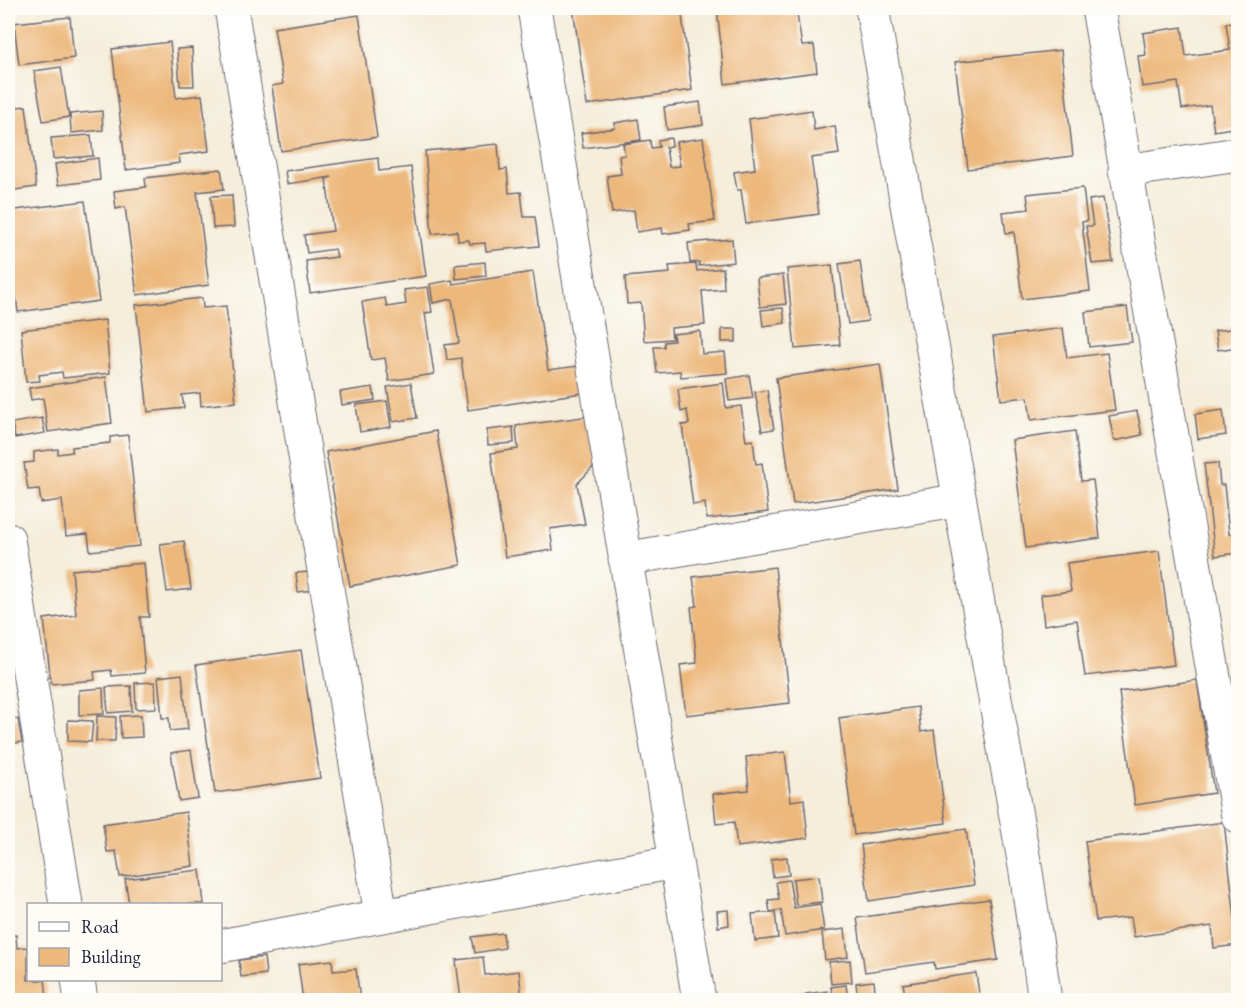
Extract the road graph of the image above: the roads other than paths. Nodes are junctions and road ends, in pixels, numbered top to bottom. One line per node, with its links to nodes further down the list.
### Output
1 (231, 8): 13 (street)
2 (534, 8): 9 (street)
3 (872, 8): 7 (street)
4 (1098, 8): 6 (street)
5 (1239, 154): 6 (street)
6 (1125, 171): 10 (street)
7 (960, 500): 9 (street); 18 (street)
8 (8, 538): 12 (street)
9 (625, 560): 11 (street)
10 (1239, 816)
11 (675, 862): 13 (street); 17 (street)
12 (66, 903)
13 (381, 915): 14 (street)
14 (222, 946)
15 (78, 981): 16 (street)
16 (81, 1000)
17 (699, 1000)
18 (1045, 1000)

